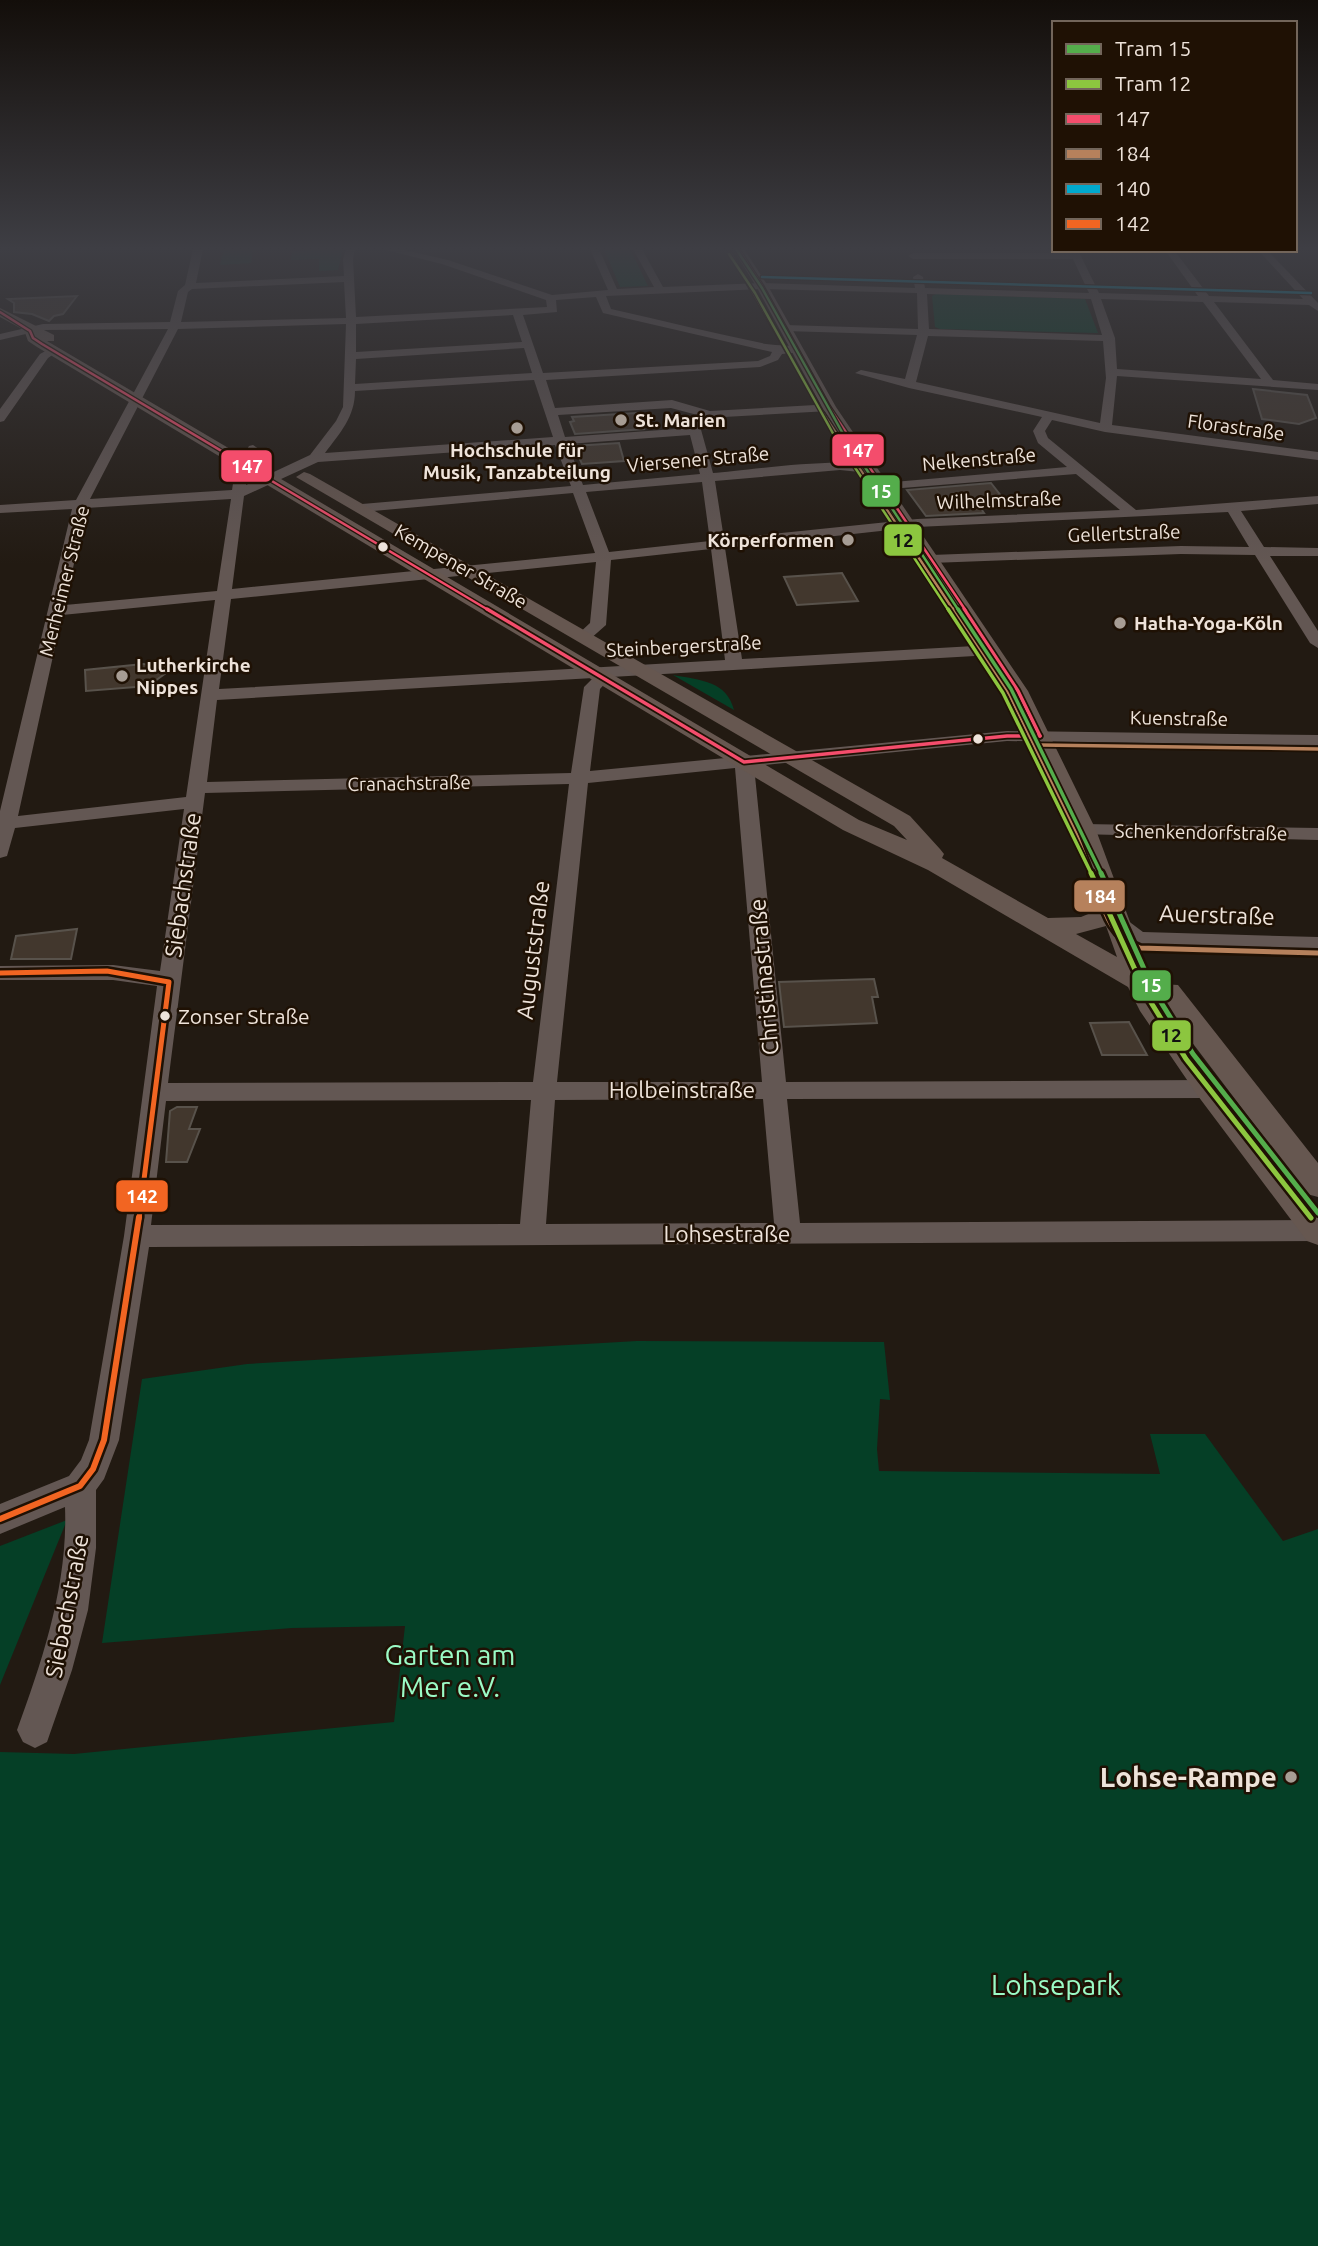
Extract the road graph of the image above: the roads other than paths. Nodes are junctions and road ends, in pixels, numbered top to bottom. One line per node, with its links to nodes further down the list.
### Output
1 (48, 354): 28 (street)
2 (59, 354): 21 (main road, Kempener Straße)
3 (74, 354): 21 (main road, Kempener Straße)
4 (160, 354): 21 (street, Merheimer Straße)
5 (386, 354): 12 (street)
6 (530, 354): 15 (street)
7 (776, 354): 16 (street)
8 (800, 354): 24 (main road)
9 (918, 354): 18 (street)
10 (1111, 354): 13 (street)
11 (1248, 354): 17 (street)
12 (351, 356): 20 (street)
13 (1113, 372): 17 (street); 29 (street)
14 (861, 373): 18 (street, Florastraße)
15 (538, 376): 16 (street); 20 (street); 25 (street)
16 (665, 379): 23 (street)
17 (1270, 384): 19 (street)
18 (909, 385): 27 (street, Florastraße)
19 (1318, 387)
20 (351, 388): 34 (street)
21 (139, 393): 22 (main road, Kempener Straße); 35 (main road, Kempener Straße); 45 (street, Merheimer Straße)
22 (159, 394)
23 (681, 407): 25 (street); 26 (street)
24 (829, 407): 26 (street); 36 (main road)
25 (550, 412): 31 (street)
26 (709, 415): 30 (street)
27 (1048, 417): 29 (street, Florastraße); 38 (street)
28 (0, 418)
29 (1105, 428): 33 (street, Florastraße)
30 (696, 430): 31 (street); 39 (street)
31 (560, 440): 34 (street); 42 (street)
32 (259, 452): 35 (street, Siebachstraße); 37 (main road, Kempener Straße)
33 (1318, 456)
34 (315, 458): 37 (street)
35 (244, 464): 40 (main road, Kempener Straße); 43 (street, Siebachstraße)
36 (870, 469): 39 (street, Viersener Straße); 41 (main road)
37 (293, 470): 40 (street); 46 (main road, Kempener Straße)
38 (1079, 470): 41 (street, Nelkenstraße); 49 (street)
39 (708, 478): 42 (street, Viersener Straße); 51 (street)
40 (272, 480): 43 (street); 57 (main road, Kempener Straße)
41 (882, 487): 50 (main road)
42 (580, 489): 46 (street, Viersener Straße); 54 (street)
43 (238, 494): 45 (street); 58 (street, Siebachstraße)
44 (1318, 500): 47 (street, Wilhelmstraße)
45 (80, 505): 48 (street); 59 (street, Merheimer Straße)
46 (362, 508): 56 (main road, Kempener Straße)
47 (1232, 508): 49 (street, Wilhelmstraße); 52 (street)
48 (1, 509)
49 (1133, 514): 50 (street, Wilhelmstraße)
50 (908, 524): 51 (street, Wilhelmstraße); 55 (main road)
51 (719, 545): 54 (street, Wilhelmstraße); 63 (street)
52 (1260, 552): 53 (street, Gellertstraße); 55 (street, Gellertstraße); 61 (street)
53 (1318, 552)
54 (604, 557): 56 (street, Wilhelmstraße); 60 (street)
55 (930, 559): 62 (main road)
56 (469, 571): 57 (street, Wilhelmstraße); 60 (main road, Kempener Straße)
57 (432, 575): 58 (street, Wilhelmstraße); 65 (main road, Kempener Straße)
58 (224, 594): 59 (street, Wilhelmstraße); 66 (street, Siebachstraße)
59 (55, 611): 71 (street, Merheimer Straße)
60 (583, 637): 64 (main road, Kempener Straße)
61 (1316, 637)
62 (992, 650): 63 (street, Steinbergerstraße); 67 (main road)
63 (734, 664): 64 (street, Steinbergerstraße)
64 (638, 669): 65 (street, Steinbergerstraße); 69 (main road, Kempener Straße)
65 (598, 675): 66 (street, Steinbergerstraße); 70 (main road, Kempener Straße); 72 (street, Auguststraße)
66 (210, 695): 73 (street, Siebachstraße)
67 (1040, 736): 68 (street, Kuenstraße); 69 (street, Cranachstraße); 77 (main road)
68 (1318, 740)
69 (792, 757): 70 (street, Cranachstraße); 74 (main road, Kempener Straße)
70 (744, 762): 72 (street, Cranachstraße); 76 (main road, Kempener Straße); 91 (street, Christinastraße)
71 (9, 778): 75 (street, Merheimer Straße)
72 (579, 778): 73 (street, Cranachstraße); 90 (street, Auguststraße)
73 (196, 795): 75 (street, Cranachstraße); 87 (street, Siebachstraße)
74 (887, 812): 76 (main road); 81 (main road, Kempener Straße)
75 (7, 823): 79 (street, Merheimer Straße)
76 (862, 830): 81 (main road, Kempener Straße)
77 (1084, 830): 78 (street, Schenkendorfstraße); 80 (main road)
78 (1318, 834)
79 (0, 852)
80 (1102, 875): 82 (main road); 82 (main road)
81 (968, 882): 83 (main road, Kempener Straße)
82 (1125, 924): 83 (main road); 84 (street, Auerstraße); 86 (main road); 88 (main road)
83 (1043, 925): 86 (main road, Kempener Straße)
84 (1318, 944)
85 (0, 973): 87 (street)
86 (1138, 980): 88 (main road, Kempener Straße); 89 (main road)
87 (169, 982): 92 (street, Siebachstraße)
88 (1178, 1008): 93 (main road)
89 (1208, 1089): 91 (street, Holbeinstraße); 94 (main road)
90 (543, 1090): 91 (street, Holbeinstraße); 92 (street, Holbeinstraße); 95 (street, Auguststraße)
91 (775, 1090): 96 (street, Christinastraße)
92 (156, 1092): 97 (street, Siebachstraße)
93 (1318, 1185)
94 (1318, 1231): 96 (street, Lohsestraße)
95 (532, 1233): 96 (street, Lohsestraße); 97 (street, Lohsestraße)
96 (788, 1234)
97 (137, 1236): 98 (street, Siebachstraße)
98 (80, 1486): 99 (street); 100 (street, Siebachstraße)
99 (0, 1519)
100 (35, 1730)

